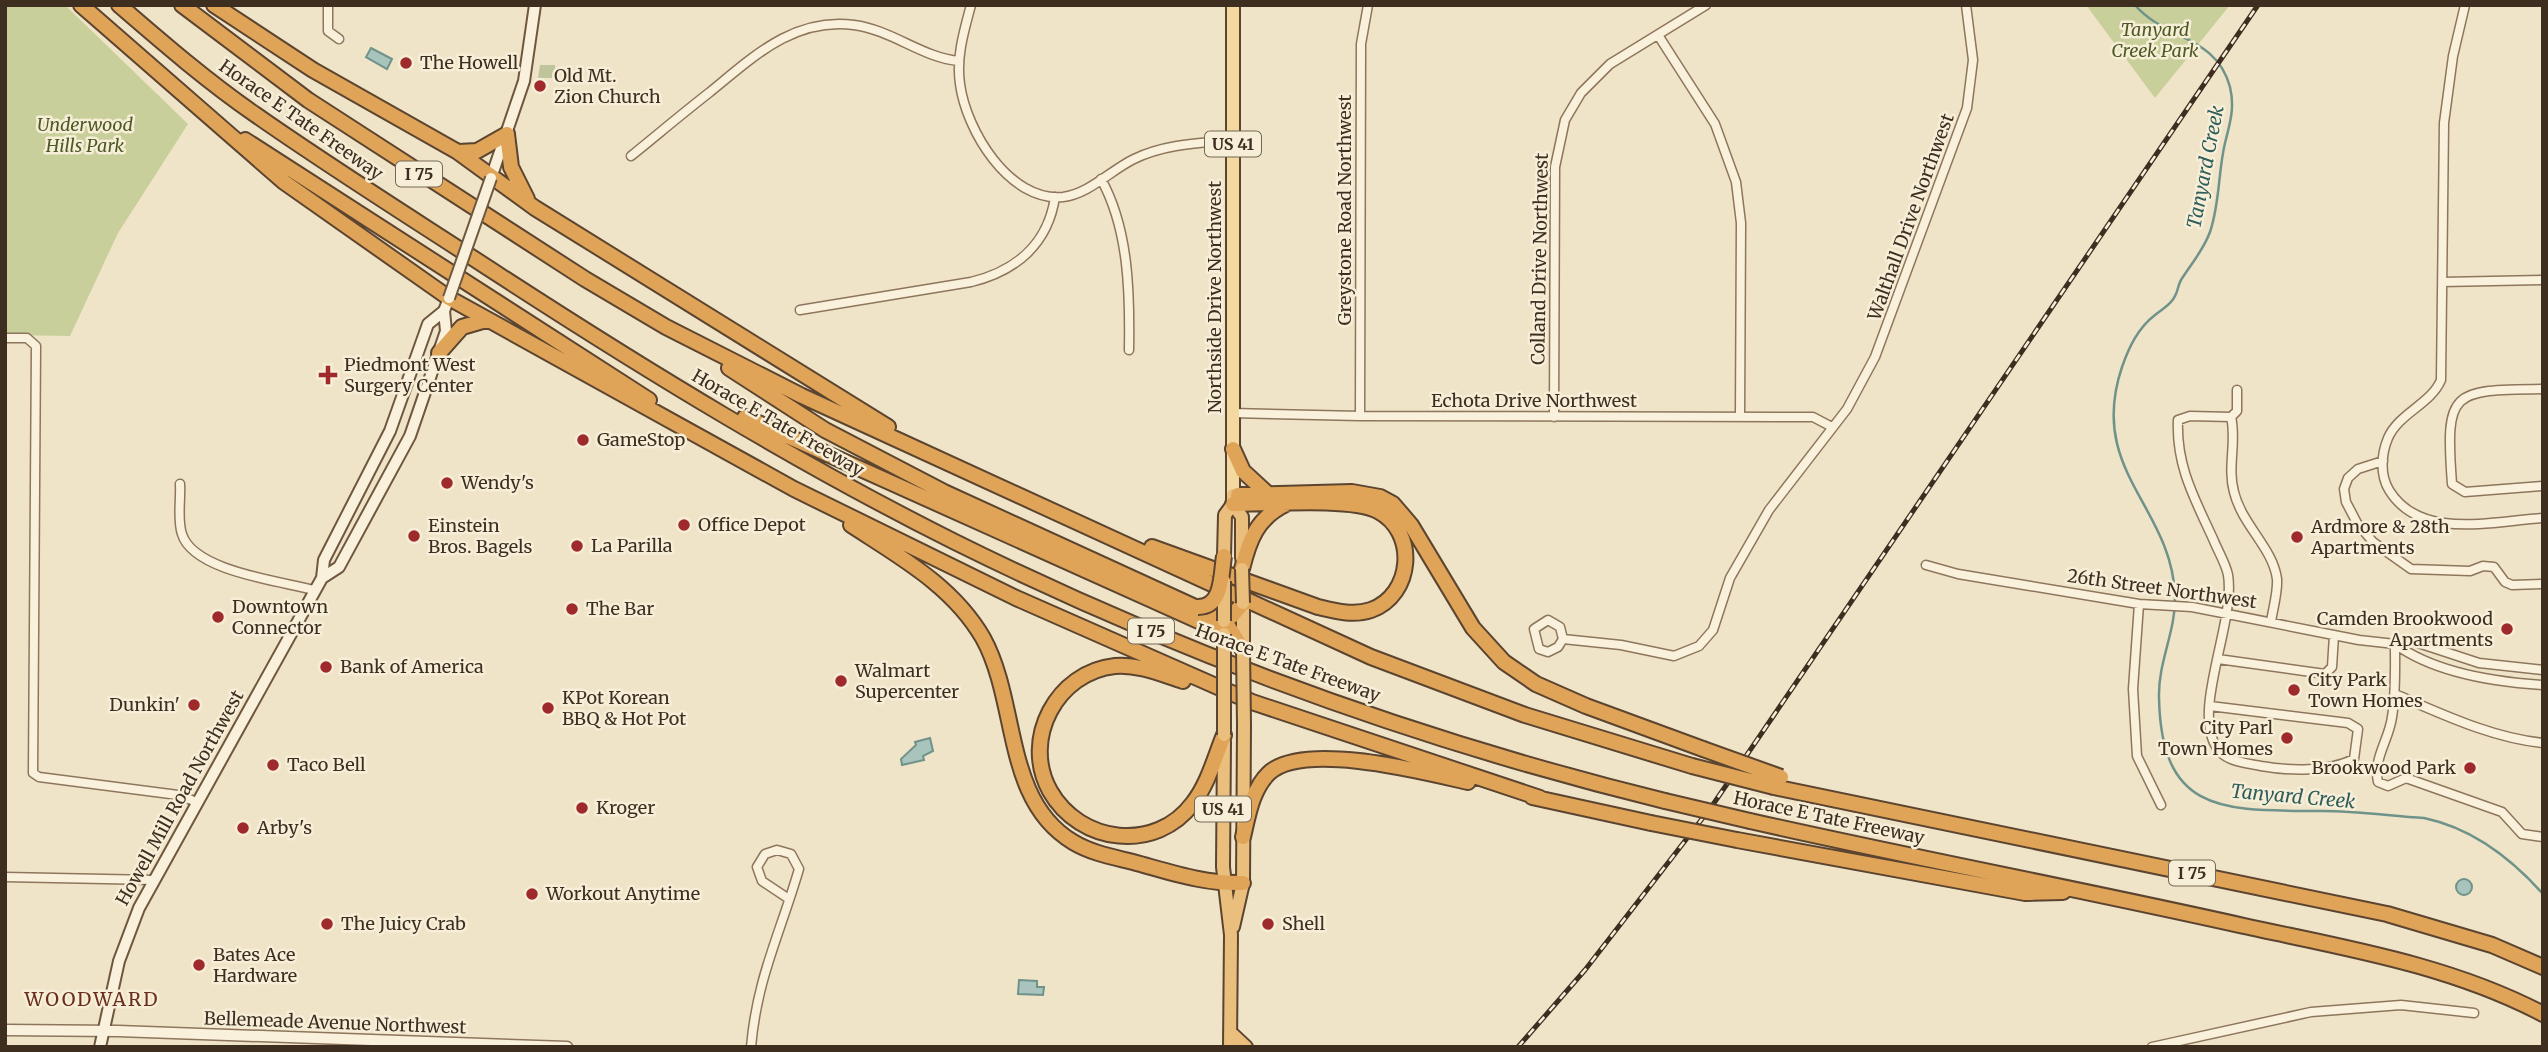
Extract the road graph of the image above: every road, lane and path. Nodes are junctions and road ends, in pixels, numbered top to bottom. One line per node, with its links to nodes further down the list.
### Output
1 (81, 5): 16 (highway)
2 (119, 5): 34 (highway, Horace E Tate Freeway / I 75)
3 (182, 5): 30 (highway, Horace E Tate Freeway / I 75)
4 (214, 5): 19 (highway)
5 (328, 5): 14 (street)
6 (535, 5): 17 (main road, Howell Mill Road Northwest)
7 (971, 5): 15 (street)
8 (1233, 5): 18 (main road, Northside Drive Northwest / US 41)
9 (1368, 5): 38 (street, Greystone Road Northwest)
10 (1706, 5): 13 (street, Colland Drive Northwest)
11 (1966, 5): 42 (street, Walthall Drive Northwest)
12 (2465, 5): 26 (street)
13 (1658, 35): 39 (street, Colland Drive Northwest); 40 (street)
14 (339, 40)
15 (959, 61): 20 (street); 23 (street)
16 (201, 110): 27 (highway); 46 (highway)
17 (507, 134): 19 (highway); 21 (main road, Howell Mill Road Northwest); 24 (highway)
18 (1233, 140): 22 (street); 37 (main road, Northside Drive Northwest / US 41)
19 (458, 152): 21 (highway)
20 (631, 156)
21 (491, 178): 24 (highway); 27 (main road, Howell Mill Road Northwest, bridge)
22 (1101, 179): 23 (street); 32 (street)
23 (1055, 197): 28 (street)
24 (535, 208): 45 (highway)
25 (2543, 280): 26 (street)
26 (2442, 282): 44 (street)
27 (446, 304): 29 (highway); 33 (main road, Howell Mill Road Northwest); 59 (main road, Howell Mill Road Northwest)
28 (800, 310)
29 (486, 320): 33 (highway); 46 (highway)
30 (666, 327): 45 (highway, Horace E Tate Freeway / I 75); 64 (highway)
31 (5, 338): 82 (street)
32 (1129, 350)
33 (439, 353): 59 (main road, Howell Mill Road Northwest)
34 (671, 383): 67 (highway); 90 (highway, Horace E Tate Freeway / I 75, bridge)
35 (2237, 390): 41 (street)
36 (2543, 390): 48 (street)
37 (1232, 413): 38 (street, Echota Drive Northwest); 43 (main road, Northside Drive Northwest / US 41)
38 (1360, 416): 39 (street, Echota Drive Northwest)
39 (1554, 417): 40 (street, Echota Drive Northwest)
40 (1740, 417): 42 (street, Echota Drive Northwest)
41 (2231, 417): 65 (street); 66 (street)
42 (1832, 427): 69 (street, Walthall Drive Northwest)
43 (1233, 449): 50 (highway); 51 (main road, Northside Drive Northwest / US 41)
44 (2383, 461): 54 (street); 60 (street)
45 (949, 464): 52 (highway, Horace E Tate Freeway / I 75)
46 (755, 467): 49 (highway)
47 (180, 484): 61 (street)
48 (2543, 486)
49 (794, 489): 76 (highway); 88 (highway)
50 (1268, 494): 51 (highway); 80 (highway, bridge)
51 (1233, 500): 53 (highway); 55 (highway, Northside Drive Northwest / US 41); 56 (highway, Northside Drive Northwest / US 41)
52 (1036, 504): 53 (highway); 80 (highway, Horace E Tate Freeway / I 75, bridge)
53 (1287, 504): 56 (highway)
54 (2543, 518)
55 (1224, 550): 64 (highway, bridge); 67 (highway, Northside Drive Northwest / US 41, bridge)
56 (1244, 551): 58 (highway)
57 (1926, 565): 63 (street, 26th Street Northwest)
58 (1242, 569): 62 (highway, Northside Drive Northwest / US 41, bridge)
59 (322, 578): 61 (main road, Howell Mill Road Northwest)
60 (2543, 584)
61 (314, 590): 82 (main road, Howell Mill Road Northwest)
62 (1243, 603): 67 (highway); 71 (highway, Northside Drive Northwest / US 41)
63 (2139, 604): 65 (street, 26th Street Northwest); 83 (street)
64 (1198, 607): 67 (highway, bridge)
65 (2226, 613): 66 (street, 26th Street Northwest); 72 (street)
66 (2271, 622): 68 (street, 26th Street Northwest)
67 (1220, 627): 71 (highway); 78 (highway, Northside Drive Northwest / US 41, bridge)
68 (2334, 635): 70 (street, 26th Street Northwest); 72 (street)
69 (1563, 639)
70 (2395, 645): 73 (street, 26th Street Northwest); 74 (street, 26th Street Northwest); 75 (street)
71 (1243, 650): 84 (highway, Northside Drive Northwest / US 41, bridge)
72 (2218, 659): 77 (street)
73 (2543, 670)
74 (2543, 685)
75 (2395, 694): 79 (street); 85 (street)
76 (1252, 702): 78 (highway); 81 (highway)
77 (2210, 706): 77 (street)
78 (1224, 735): 88 (highway, Northside Drive Northwest / US 41)
79 (2543, 743)
80 (1778, 782): 93 (highway, Horace E Tate Freeway / I 75)
81 (1540, 798): 84 (highway); 90 (highway, bridge)
82 (197, 802): 87 (main road, Howell Mill Road Northwest)
83 (2161, 805)
84 (1243, 837): 89 (highway, Northside Drive Northwest / US 41)
85 (2543, 837)
86 (5, 877): 87 (street)
87 (154, 880): 97 (main road, Howell Mill Road Northwest)
88 (1223, 883): 89 (highway); 92 (highway, Northside Drive Northwest / US 41)
89 (1242, 883): 92 (highway, Northside Drive Northwest / US 41)
90 (2086, 891): 95 (highway, Horace E Tate Freeway / I 75)
91 (789, 899): 91 (street); 102 (street)
92 (1231, 935): 98 (highway, Northside Drive Northwest / US 41)
93 (2543, 967)
94 (2474, 1013): 105 (street)
95 (2543, 1014)
96 (5, 1030): 97 (street, Bellemeade Avenue Northwest)
97 (102, 1030): 99 (street, Bellemeade Avenue Northwest); 100 (main road, Howell Mill Road Northwest)
98 (1230, 1032): 103 (highway, Northside Drive Northwest / US 41); 104 (highway)
99 (480, 1045): 101 (street, Bellemeade Avenue Northwest)
100 (100, 1047)
101 (567, 1047)
102 (751, 1047)
103 (1230, 1047)
104 (1246, 1047)
105 (2152, 1047)

